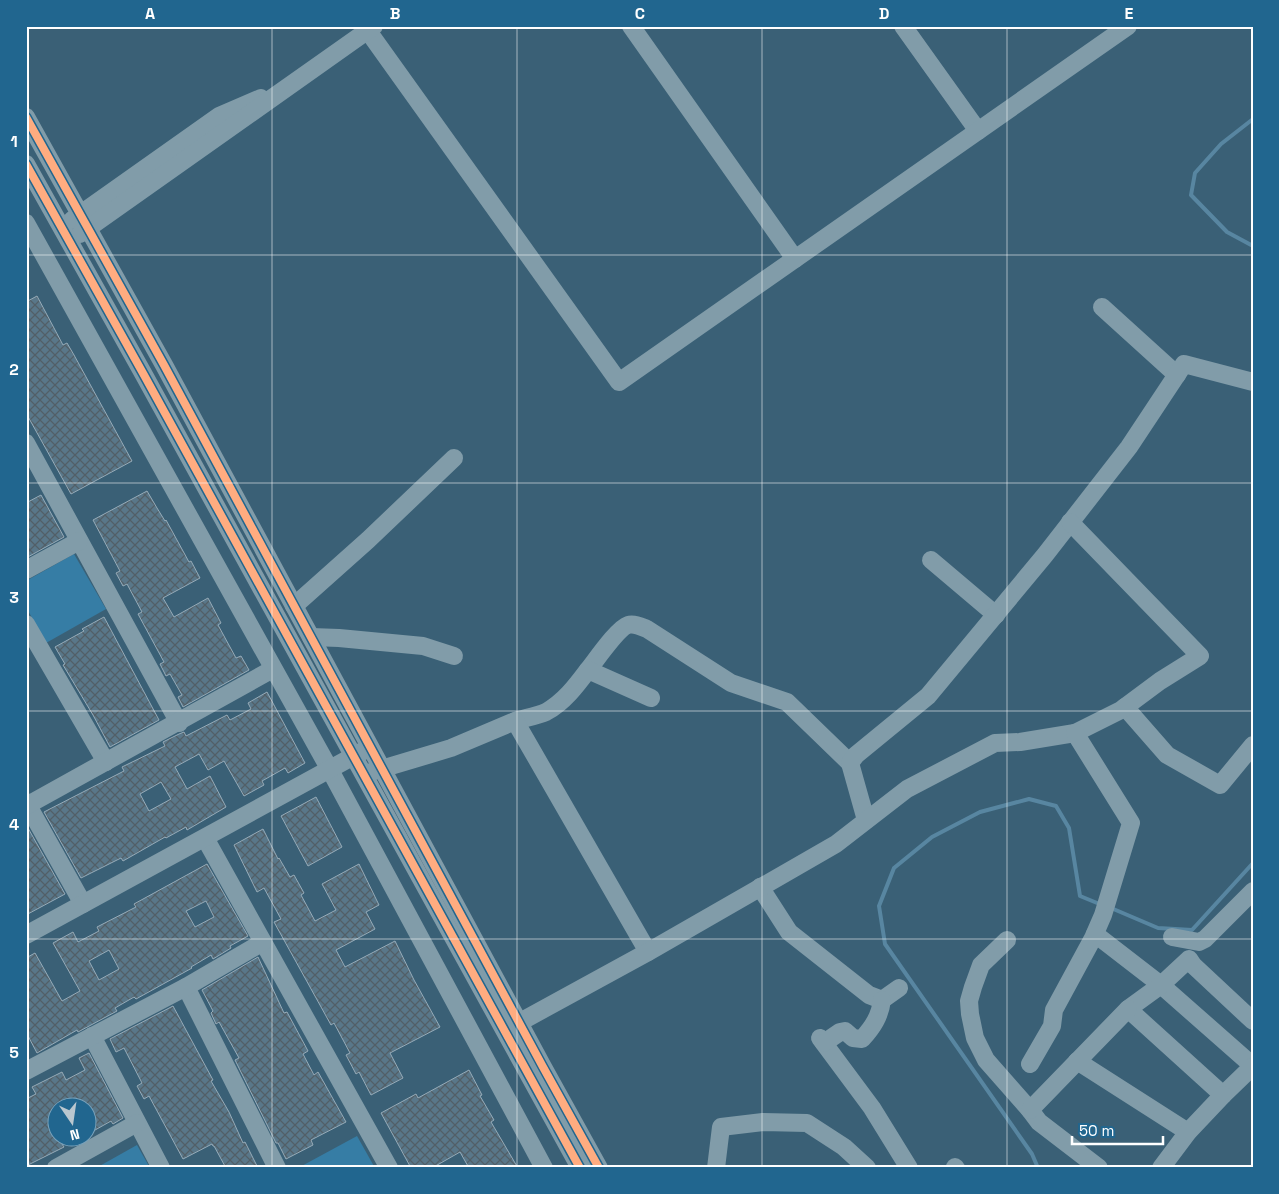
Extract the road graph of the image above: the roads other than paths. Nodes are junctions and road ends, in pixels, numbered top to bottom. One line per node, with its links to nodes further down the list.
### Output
1 (631, 26): 11 (street)
2 (903, 26): 6 (street)
3 (1128, 26): 6 (street)
4 (371, 28): 8 (street); 11 (street)
5 (29, 127): 8 (street)
6 (978, 131): 11 (street)
7 (26, 164): 10 (street)
8 (85, 221): 10 (street); 22 (street)
9 (26, 223): 27 (street)
10 (66, 234): 36 (street)
11 (795, 259)
12 (1102, 307): 13 (street)
13 (1177, 374): 14 (street); 18 (street)
14 (1253, 382)
15 (26, 443): 17 (street)
16 (454, 458): 22 (street)
17 (33, 471): 19 (street)
18 (1070, 522): 23 (street); 30 (street)
19 (79, 541): 21 (street); 32 (street)
20 (931, 560): 23 (street)
21 (26, 570)
22 (294, 606): 25 (street)
23 (996, 615): 38 (street)
24 (26, 624): 37 (street)
25 (311, 637): 26 (street); 35 (street)
26 (454, 656)
27 (273, 669): 32 (street); 40 (street)
28 (588, 670): 29 (street); 31 (street); 38 (street)
29 (651, 698)
30 (1125, 707): 33 (street); 34 (street)
31 (515, 721): 39 (street); 54 (street)
32 (179, 723): 37 (street)
33 (1075, 733): 43 (street); 48 (street)
34 (1253, 745)
35 (370, 747): 36 (street); 39 (street)
36 (354, 757): 40 (street); 41 (street)
37 (106, 762): 42 (street)
38 (850, 763): 43 (street)
39 (382, 767): 41 (street); 62 (street)
40 (330, 770): 44 (street); 76 (street)
41 (363, 775): 62 (street)
42 (27, 804): 47 (street)
43 (866, 820): 45 (street)
44 (205, 838): 47 (street); 52 (street)
45 (760, 887): 54 (street); 59 (street)
46 (1253, 891): 53 (street)
47 (84, 904): 49 (street)
48 (1095, 934): 56 (street); 65 (street)
49 (26, 936)
50 (1172, 937): 53 (street)
51 (1007, 940): 69 (street)
52 (263, 942): 57 (street); 75 (street)
53 (1199, 942): 55 (street)
54 (648, 952): 62 (street)
55 (1189, 959): 56 (street); 61 (street)
56 (1160, 985): 60 (street); 66 (street)
57 (186, 987): 63 (street); 74 (street)
58 (899, 988): 59 (street)
59 (882, 1000): 81 (street)
60 (1128, 1009): 64 (street); 68 (street)
61 (1253, 1021)
62 (512, 1027): 77 (street); 78 (street)
63 (92, 1036): 67 (street); 70 (street)
64 (1077, 1061): 69 (street); 71 (street)
65 (1030, 1064)
66 (1253, 1066): 68 (street)
67 (26, 1072)
68 (1223, 1095): 71 (street)
69 (1030, 1110): 82 (street)
70 (137, 1123): 72 (street); 73 (street)
71 (1188, 1132): 83 (street)
72 (56, 1168)
73 (161, 1168)
74 (277, 1168)
75 (389, 1168)
76 (544, 1168)
77 (580, 1168)
78 (599, 1168)
79 (716, 1168): 80 (street)
80 (867, 1168)
81 (909, 1168)
82 (1099, 1168)
83 (1162, 1168)

